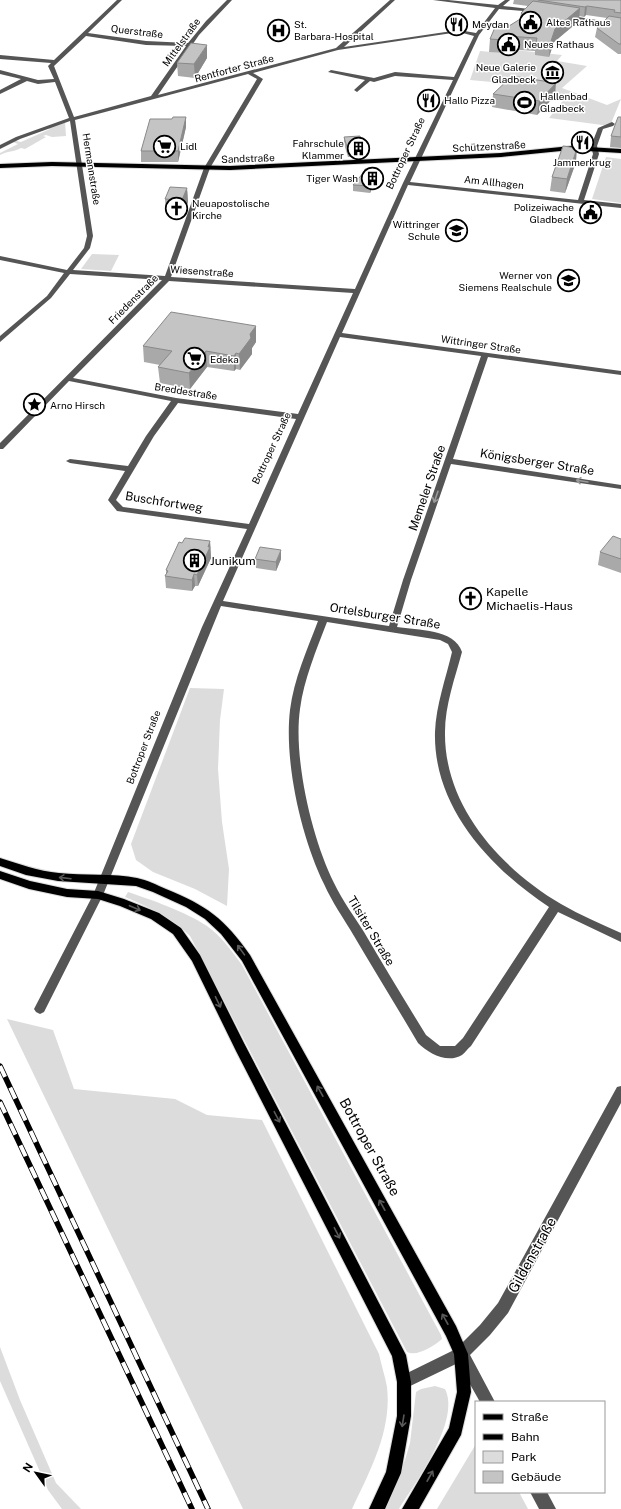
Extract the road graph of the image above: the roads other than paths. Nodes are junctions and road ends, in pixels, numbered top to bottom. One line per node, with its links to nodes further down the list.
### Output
1 (120, 0): 10 (street)
2 (230, 0): 12 (street, Mittelstraße)
3 (393, 0): 13 (street)
4 (435, 0): 6 (street)
5 (508, 0): 6 (street, Bottroper Straße)
6 (498, 8): 7 (street); 11 (street, Bottroper Straße)
7 (544, 13)
8 (559, 15): 9 (street)
9 (621, 25)
10 (84, 34): 12 (street, Querstraße); 15 (street)
11 (477, 35): 13 (street, Rentforter Straße); 21 (street, Bottroper Straße)
12 (188, 46): 25 (street, Mittelstraße)
13 (338, 49): 18 (street, Rentforter Straße)
14 (0, 57): 15 (street)
15 (54, 62): 22 (street, Hermannstraße)
16 (0, 72): 19 (street)
17 (331, 72): 20 (street)
18 (250, 73): 25 (street, Rentforter Straße); 34 (street, Friedenstraße)
19 (26, 79): 22 (street); 24 (street)
20 (369, 79): 21 (street); 23 (street)
21 (457, 79): 31 (street, Bottroper Straße)
22 (56, 80): 26 (street, Hermannstraße)
23 (357, 90)
24 (0, 92)
25 (153, 98): 26 (street, Rentforter Straße)
26 (72, 119): 28 (street, Rentforter Straße); 33 (street, Hermannstraße)
27 (612, 124): 29 (street)
28 (0, 147)
29 (595, 150): 30 (main road, Schützenstraße); 31 (main road, Schützenstraße); 37 (street)
30 (621, 153)
31 (418, 158): 34 (main road, Sandstraße); 36 (street, Bottroper Straße)
32 (0, 166): 33 (main road, Sandstraße)
33 (78, 166): 34 (main road, Sandstraße); 35 (main road, Sandstraße); 40 (street, Hermannstraße)
34 (207, 168): 41 (street, Friedenstraße)
35 (0, 170)
36 (406, 183): 37 (street, Am Allhagen); 42 (street, Bottroper Straße)
37 (581, 201): 38 (street, Am Allhagen)
38 (621, 206)
39 (0, 258): 40 (street, Wiesenstraße)
40 (69, 272): 41 (street, Wiesenstraße); 44 (street, Hermannstraße)
41 (166, 279): 42 (street, Wiesenstraße); 47 (street, Friedenstraße)
42 (356, 291): 43 (street, Bottroper Straße)
43 (339, 335): 45 (street, Wittringer Straße); 49 (street, Bottroper Straße)
44 (0, 340)
45 (485, 355): 46 (street, Wittringer Straße); 51 (street, Memeler Straße)
46 (621, 373)
47 (68, 379): 48 (street, Breddestraße); 50 (street, Friedenstraße)
48 (176, 400): 49 (street, Breddestraße); 53 (street, Buschfortweg)
49 (301, 416): 55 (street, Bottroper Straße)
50 (0, 447)
51 (449, 460): 54 (street, Königsberger Straße, one-way to 51); 58 (street, Memeler Straße, one-way to 58)
52 (70, 461): 53 (street)
53 (131, 469): 55 (street, Buschfortweg)
54 (621, 487)
55 (251, 527): 56 (street, Bottroper Straße)
56 (218, 603): 57 (street, Ortelsburger Straße); 61 (street, Bottroper Straße)
57 (323, 620): 58 (street, Ortelsburger Straße); 63 (street, Tilsiter Straße)
58 (392, 630): 63 (street, Ortelsburger Straße)
59 (0, 862): 61 (main road, one-way to 59)
60 (0, 875): 62 (main road)
61 (104, 879): 62 (street, Bottroper Straße); 67 (main road, Bottroper Straße, one-way to 61)
62 (98, 895): 65 (street, Bottroper Straße); 68 (main road, one-way to 68)
63 (556, 906): 64 (street, Ortelsburger Straße)
64 (621, 938)
65 (40, 1009)
66 (621, 1091): 67 (street, Gildenstraße)
67 (461, 1354): 68 (street, Gildenstraße); 69 (street); 72 (main road, Bottroper Straße, one-way to 67)
68 (404, 1382): 71 (main road, one-way to 71)
69 (487, 1401)
70 (539, 1493): 73 (street)
71 (377, 1509)
72 (410, 1509)
73 (548, 1509)

